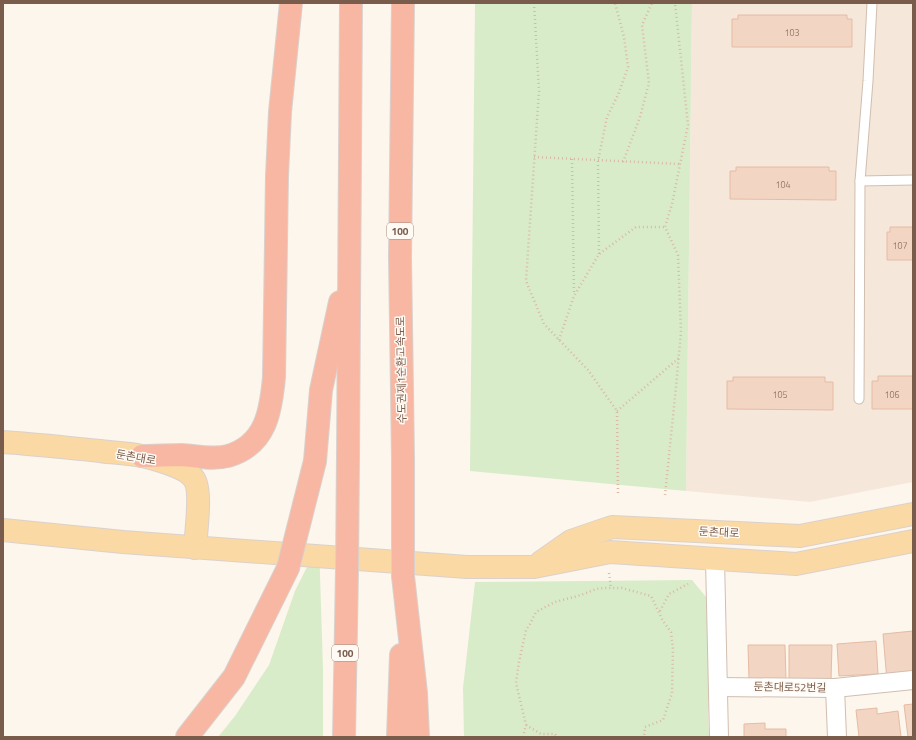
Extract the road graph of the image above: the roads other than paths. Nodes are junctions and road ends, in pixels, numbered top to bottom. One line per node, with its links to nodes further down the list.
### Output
1 (291, 3): 10 (highway)
2 (351, 3): 7 (highway, 100)
3 (403, 3): 17 (highway, 수도권제1순환고속도로 / 100, bridge)
4 (872, 3): 6 (lane)
5 (913, 180): 6 (lane)
6 (860, 181): 8 (lane)
7 (350, 256): 21 (highway, bridge); 22 (highway, 100, bridge)
8 (859, 399)
9 (3, 442): 10 (main road, 둔촌대로)
10 (142, 456): 14 (main road, 둔촌대로)
11 (913, 514): 16 (main road, 둔촌대로)
12 (3, 530): 14 (main road)
13 (913, 542): 15 (main road)
14 (195, 548): 16 (main road)
15 (715, 559): 16 (main road); 19 (street)
16 (534, 567)
17 (403, 576): 23 (highway, 수도권제1순환고속도로 / 100); 24 (highway)
18 (913, 680): 20 (street)
19 (719, 687): 20 (street, 둔촌대로52번길); 25 (street)
20 (835, 688): 26 (street, 둔촌대로52번길)
21 (186, 737)
22 (344, 737)
23 (398, 737)
24 (418, 737)
25 (719, 737)
26 (837, 737)

